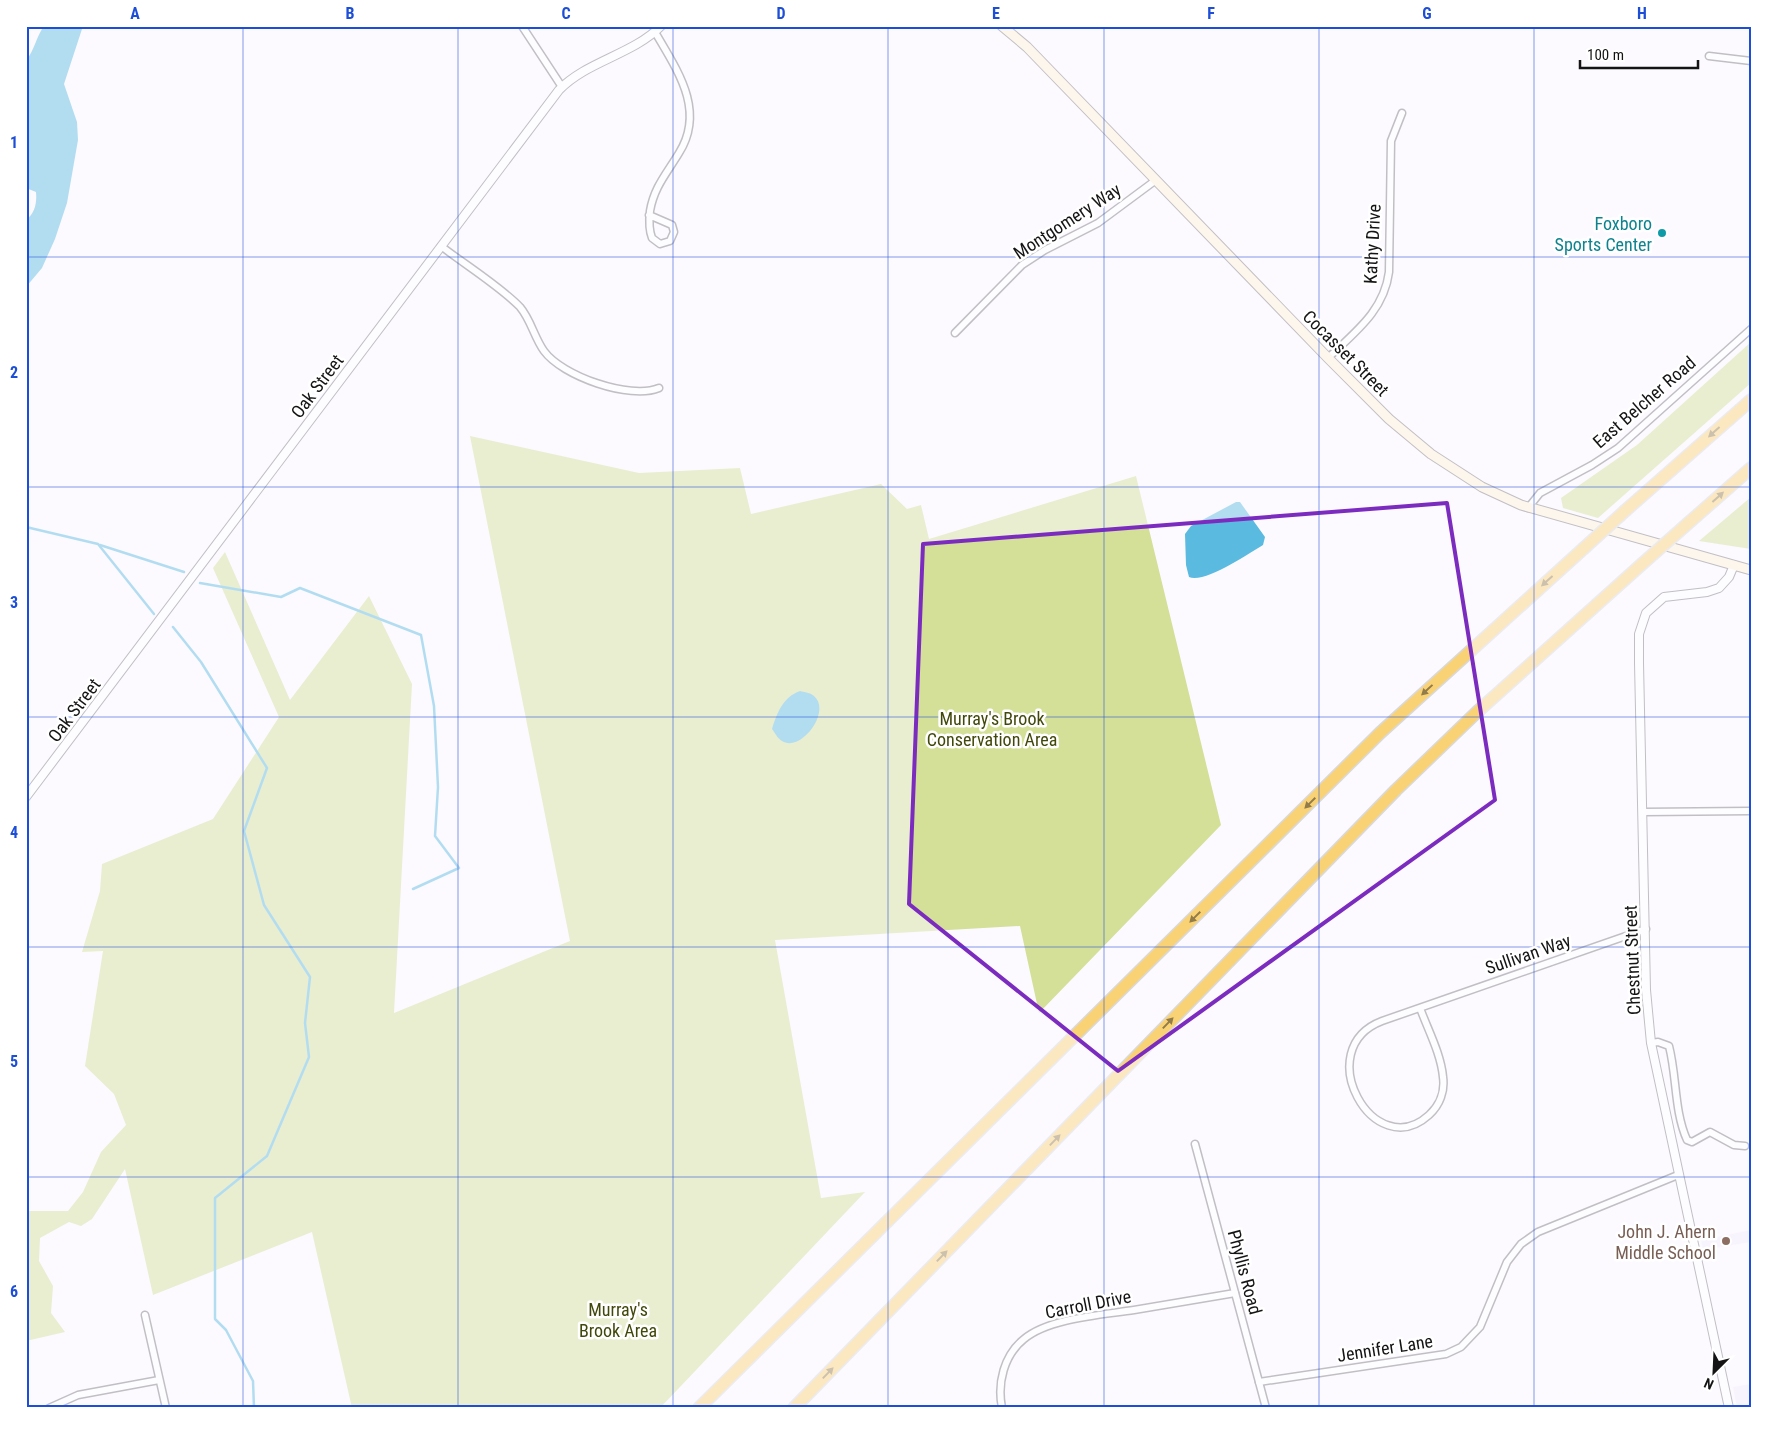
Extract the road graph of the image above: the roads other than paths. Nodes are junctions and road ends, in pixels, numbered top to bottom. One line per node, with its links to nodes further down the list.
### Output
1 (522, 26): 6 (street)
2 (1002, 26): 8 (main road, Cocasset Street)
3 (658, 29): 6 (street, Oak Street); 9 (street)
4 (1709, 56): 5 (street)
5 (1751, 62)
6 (562, 87): 10 (street, Oak Street)
7 (1402, 112): 13 (street, Kathy Drive)
8 (1156, 180): 12 (street, Montgomery Way); 13 (main road, Cocasset Street)
9 (649, 215): 9 (street)
10 (441, 246): 14 (street); 20 (street, Oak Street)
11 (1751, 329): 17 (street, East Belcher Road)
12 (955, 333)
13 (1328, 358): 17 (main road, Cocasset Street)
14 (659, 388)
15 (1751, 400): 35 (highway, one-way to 35, bridge)
16 (1751, 468): 36 (highway, one-way to 16, bridge)
17 (1528, 508): 18 (main road, Cocasset Street)
18 (1734, 565): 19 (main road, Cocasset Street); 22 (street, Chestnut Street)
19 (1751, 570)
20 (26, 797)
21 (1751, 811): 22 (street)
22 (1643, 812): 23 (street, Chestnut Street)
23 (1646, 929): 24 (street, Sullivan Way); 25 (street, Chestnut Street)
24 (1420, 1008): 24 (street, Sullivan Way)
25 (1651, 1043): 27 (street); 28 (street, Chestnut Street)
26 (1195, 1144): 29 (street, Phyllis Road)
27 (1745, 1146)
28 (1678, 1175): 32 (street, Jennifer Lane); 39 (street, Chestnut Street)
29 (1235, 1294): 32 (street, Phyllis Road); 37 (street, Carroll Drive)
30 (145, 1315): 31 (street)
31 (160, 1380): 33 (street); 34 (street)
32 (1259, 1382): 38 (street, Phyllis Road)
33 (49, 1408)
34 (166, 1408)
35 (699, 1408)
36 (794, 1408)
37 (1002, 1408)
38 (1266, 1408)
39 (1729, 1408)

